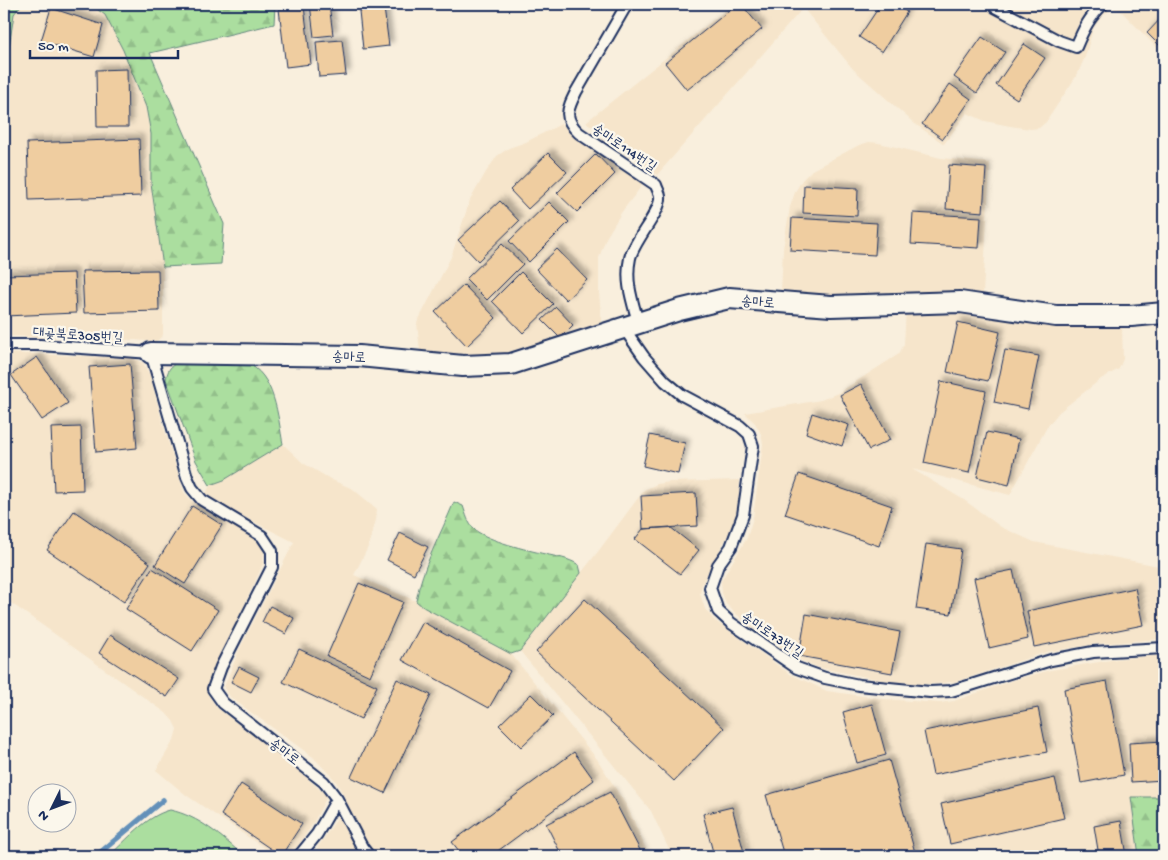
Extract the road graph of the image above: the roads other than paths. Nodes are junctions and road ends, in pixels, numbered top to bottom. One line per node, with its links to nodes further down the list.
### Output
1 (628, 4): 5 (lane, 송마로114번길)
2 (1103, 4): 3 (lane)
3 (995, 7)
4 (1164, 312): 5 (street, 송마로)
5 (631, 325): 7 (street, 송마로); 8 (lane, 송마로73번길)
6 (4, 345): 7 (lane, 대곶북로305번길)
7 (151, 353): 9 (lane, 송마로)
8 (1164, 648)
9 (337, 799): 10 (lane); 11 (lane, 송마로)
10 (299, 856)
11 (369, 856)

